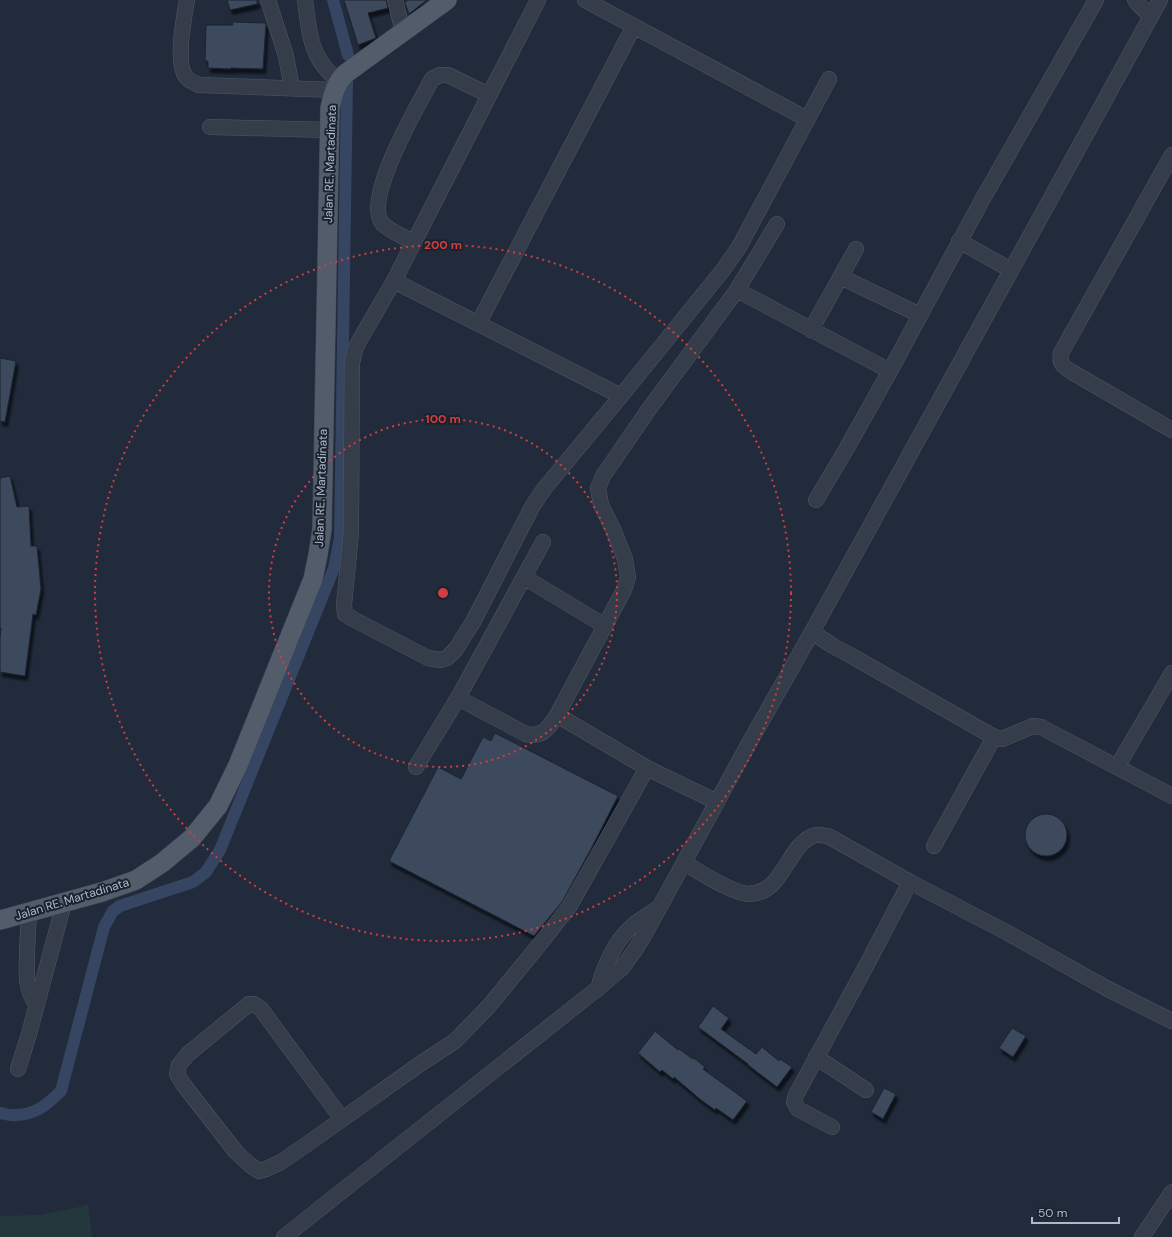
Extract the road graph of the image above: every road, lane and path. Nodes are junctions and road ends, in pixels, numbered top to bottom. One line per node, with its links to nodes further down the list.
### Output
1 (187, 0): 16 (street)
2 (268, 0): 16 (street)
3 (305, 0): 15 (street)
4 (395, 0): 13 (street)
5 (447, 0): 13 (main road)
6 (538, 0): 17 (street)
7 (585, 0): 12 (street)
8 (1096, 0): 23 (street)
9 (1135, 0): 11 (street)
10 (1160, 0): 11 (street)
11 (1151, 16): 26 (street)
12 (634, 26): 18 (street); 31 (street)
13 (403, 32): 15 (main road)
14 (829, 79): 18 (street)
15 (336, 85): 16 (street); 20 (main road, Jalan RE. Martadinata)
16 (292, 88)
17 (489, 95): 24 (street); 24 (street)
18 (807, 119): 34 (street)
19 (210, 127): 20 (street)
20 (330, 130): 53 (main road, Jalan RE. Martadinata)
21 (1172, 155): 35 (street)
22 (777, 224): 29 (street)
23 (959, 241): 26 (street); 30 (street)
24 (414, 242): 28 (street)
25 (856, 250): 27 (street)
26 (1012, 270): 40 (street)
27 (841, 277): 30 (street); 32 (street)
28 (394, 281): 31 (street); 34 (street)
29 (737, 290): 32 (street); 39 (street)
30 (920, 315): 33 (street)
31 (478, 324): 34 (street)
32 (811, 330): 33 (street)
33 (890, 372): 36 (street)
34 (621, 396)
35 (1172, 430)
36 (816, 500)
37 (543, 542): 38 (street)
38 (524, 577): 39 (street); 42 (street)
39 (605, 626): 43 (street)
40 (812, 632): 44 (street); 49 (street)
41 (1172, 673): 45 (street)
42 (458, 698): 43 (street); 46 (street)
43 (557, 715): 47 (street)
44 (994, 736): 45 (street); 50 (street)
45 (1117, 767): 48 (street)
46 (416, 768)
47 (647, 768): 49 (street); 61 (street)
48 (1172, 796)
49 (717, 802): 51 (street)
50 (934, 846)
51 (684, 864): 52 (street); 64 (street)
52 (910, 882): 57 (street); 58 (street)
53 (64, 903): 54 (main road, Jalan RE. Martadinata); 56 (street)
54 (29, 912): 55 (main road, Jalan RE. Martadinata); 56 (street)
55 (0, 920)
56 (36, 1004): 59 (street)
57 (1172, 1021)
58 (816, 1057): 60 (street); 62 (street)
59 (18, 1069)
60 (866, 1090)
61 (342, 1119): 61 (street)
62 (832, 1127)
63 (1172, 1192): 65 (street)
64 (284, 1237)
65 (1142, 1237)

